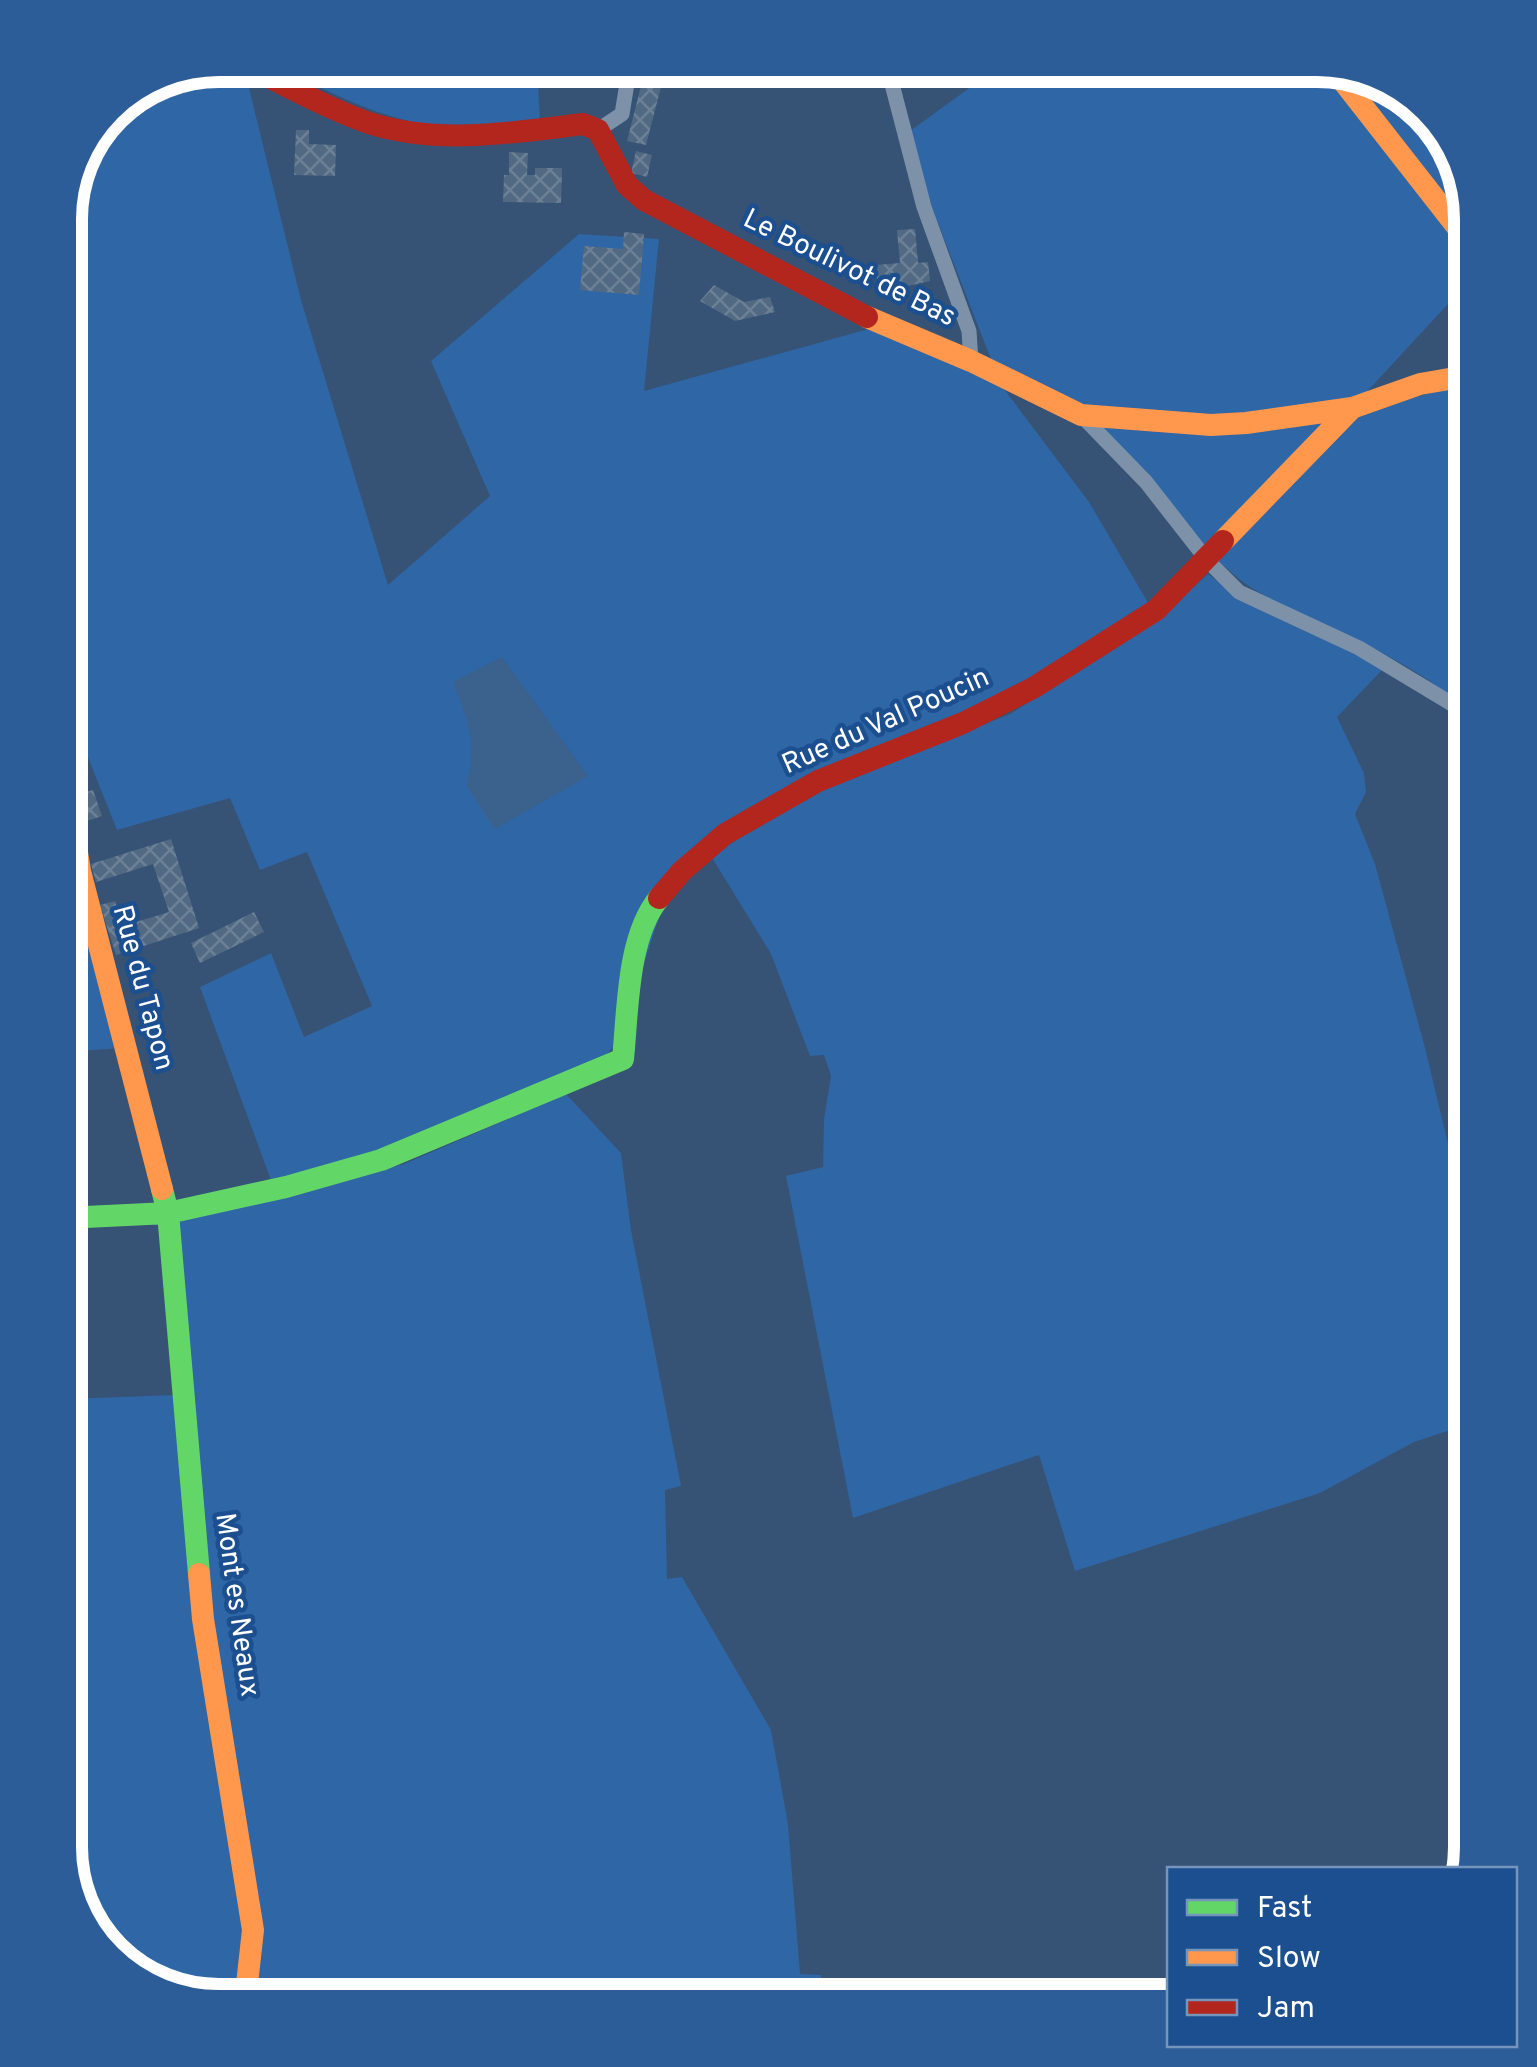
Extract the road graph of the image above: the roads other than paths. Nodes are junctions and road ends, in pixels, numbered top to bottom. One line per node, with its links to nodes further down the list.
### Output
1 (280, 83): 5 (street)
2 (627, 83): 5 (street)
3 (892, 83): 7 (street)
4 (1347, 86): 6 (street)
5 (598, 130): 7 (street, Le Boulivot de Bas)
6 (1454, 223)
7 (971, 361): 10 (street, Le Boulivot de Bas)
8 (1454, 378): 9 (street, Le Boulivot de Bas)
9 (1352, 408): 10 (street, Le Boulivot de Bas); 11 (street, Rue du Val Poucin)
10 (1081, 415): 11 (street)
11 (1207, 560): 12 (street); 14 (street, Rue du Val Poucin)
12 (1454, 706)
13 (83, 882): 14 (street, Rue du Tapon)
14 (168, 1214): 15 (street); 16 (street, Mont es Neaux)
15 (83, 1217)
16 (247, 1984)

